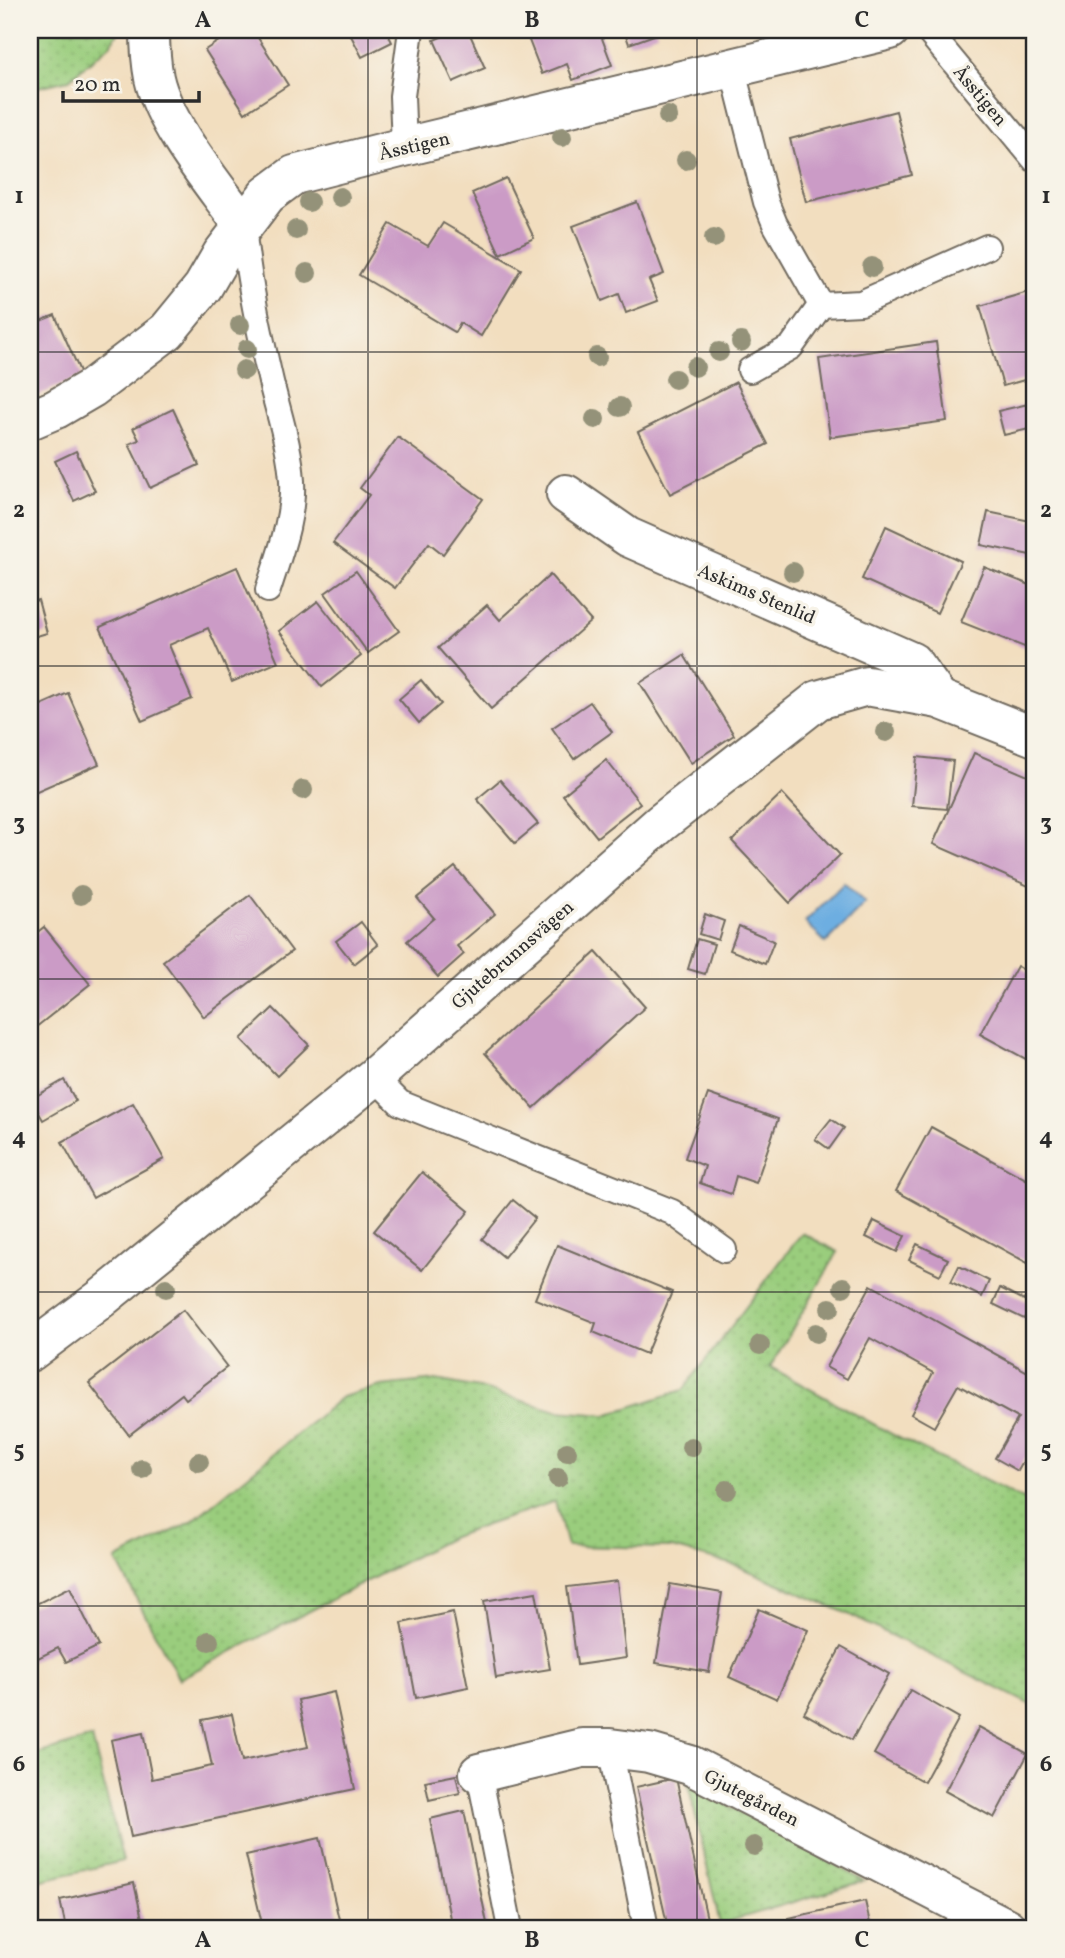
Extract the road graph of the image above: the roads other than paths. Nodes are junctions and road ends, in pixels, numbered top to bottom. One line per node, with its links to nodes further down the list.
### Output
1 (150, 30): 8 (street)
2 (411, 30): 6 (lane)
3 (890, 30): 5 (street, Åsstigen)
4 (927, 30): 7 (lane, Åsstigen)
5 (732, 67): 6 (street, Åsstigen); 10 (lane)
6 (404, 146): 8 (street, Åsstigen)
7 (1035, 160)
8 (243, 225): 12 (street, Åsstigen); 14 (lane)
9 (987, 247): 10 (lane)
10 (821, 305): 11 (lane)
11 (750, 370)
12 (30, 420)
13 (566, 494): 15 (street, Askims Stenlid)
14 (268, 590)
15 (939, 699): 16 (street, Gjutebrunnsvägen); 17 (street, Gjutebrunnsvägen)
16 (1035, 737)
17 (374, 1077): 18 (lane); 19 (street, Gjutebrunnsvägen)
18 (724, 1250)
19 (30, 1352)
20 (610, 1748): 21 (street, Gjutegården); 23 (lane); 24 (street, Gjutegården)
21 (479, 1773): 22 (lane)
22 (510, 1928)
23 (646, 1928)
24 (1007, 1928)

